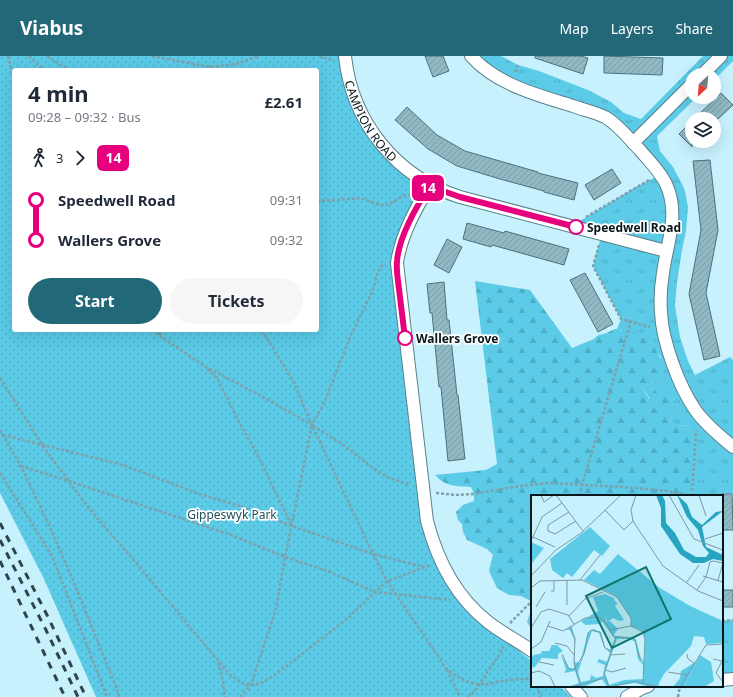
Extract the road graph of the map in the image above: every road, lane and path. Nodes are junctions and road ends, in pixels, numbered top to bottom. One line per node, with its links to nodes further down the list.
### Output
1 (8, 56): 12 (path)
2 (29, 56): 9 (path)
3 (47, 56): 10 (path)
4 (152, 56): 5 (path)
5 (258, 56)
6 (345, 56): 16 (street, CAMPION ROAD)
7 (472, 56): 14 (street)
8 (721, 56): 11 (street)
9 (41, 68)
10 (66, 68)
11 (709, 68)
12 (12, 71)
13 (685, 91): 14 (street)
14 (633, 143): 21 (street)
15 (650, 180): 19 (path)
16 (430, 185): 17 (street); 19 (street, CAMPION ROAD)
17 (422, 197): 18 (path); 22 (street)
18 (319, 201)
19 (576, 227): 20 (street, CAMPION ROAD)
20 (602, 234): 21 (street, CAMPION ROAD); 23 (path)
21 (666, 251): 24 (street)
22 (397, 262): 32 (path); 41 (street)
23 (631, 321): 24 (path); 40 (path)
24 (664, 331): 31 (street)
25 (155, 332): 28 (path)
26 (161, 332): 28 (path)
27 (263, 332): 32 (path)
28 (159, 335): 29 (path)
29 (206, 367): 32 (path); 47 (path)
30 (0, 378): 35 (path)
31 (697, 412): 36 (street); 45 (path)
32 (312, 425): 41 (path); 47 (path); 48 (path)
33 (0, 430): 34 (path)
34 (3, 435): 35 (path); 37 (path)
35 (42, 445): 39 (path); 47 (path)
36 (733, 447)
37 (21, 466): 39 (path); 73 (path)
38 (0, 473): 72 (path)
39 (69, 481): 49 (path); 61 (path)
40 (582, 485): 41 (path); 43 (path); 44 (path)
41 (422, 490): 50 (street)
42 (733, 494): 46 (path)
43 (579, 495)
44 (687, 495)
45 (692, 495)
46 (712, 495)
47 (292, 526): 48 (path); 49 (path)
48 (373, 554): 51 (path); 52 (path)
49 (285, 557): 53 (path); 67 (path)
50 (441, 562): 51 (path); 55 (street)
51 (425, 567): 52 (path)
52 (387, 581): 53 (path); 54 (path)
53 (375, 592): 54 (path); 67 (path)
54 (395, 593): 55 (path); 62 (path)
55 (467, 602): 59 (street)
56 (531, 602): 59 (path)
57 (733, 620): 58 (path)
58 (723, 621)
59 (506, 635): 60 (street); 66 (path)
60 (529, 649)
61 (218, 661): 67 (path); 74 (path)
62 (446, 668): 66 (path); 76 (path)
63 (531, 679): 66 (path)
64 (733, 679): 65 (street)
65 (723, 680)
66 (479, 684): 77 (path)
67 (251, 685): 75 (path)
68 (537, 687): 78 (path)
69 (572, 687): 79 (street)
70 (645, 687): 80 (street)
71 (680, 687): 81 (path)
72 (107, 697)
73 (120, 697)
74 (225, 697)
75 (240, 697)
76 (460, 697)
77 (468, 697)
78 (541, 697)
79 (581, 697)
80 (627, 697)
81 (678, 697)

